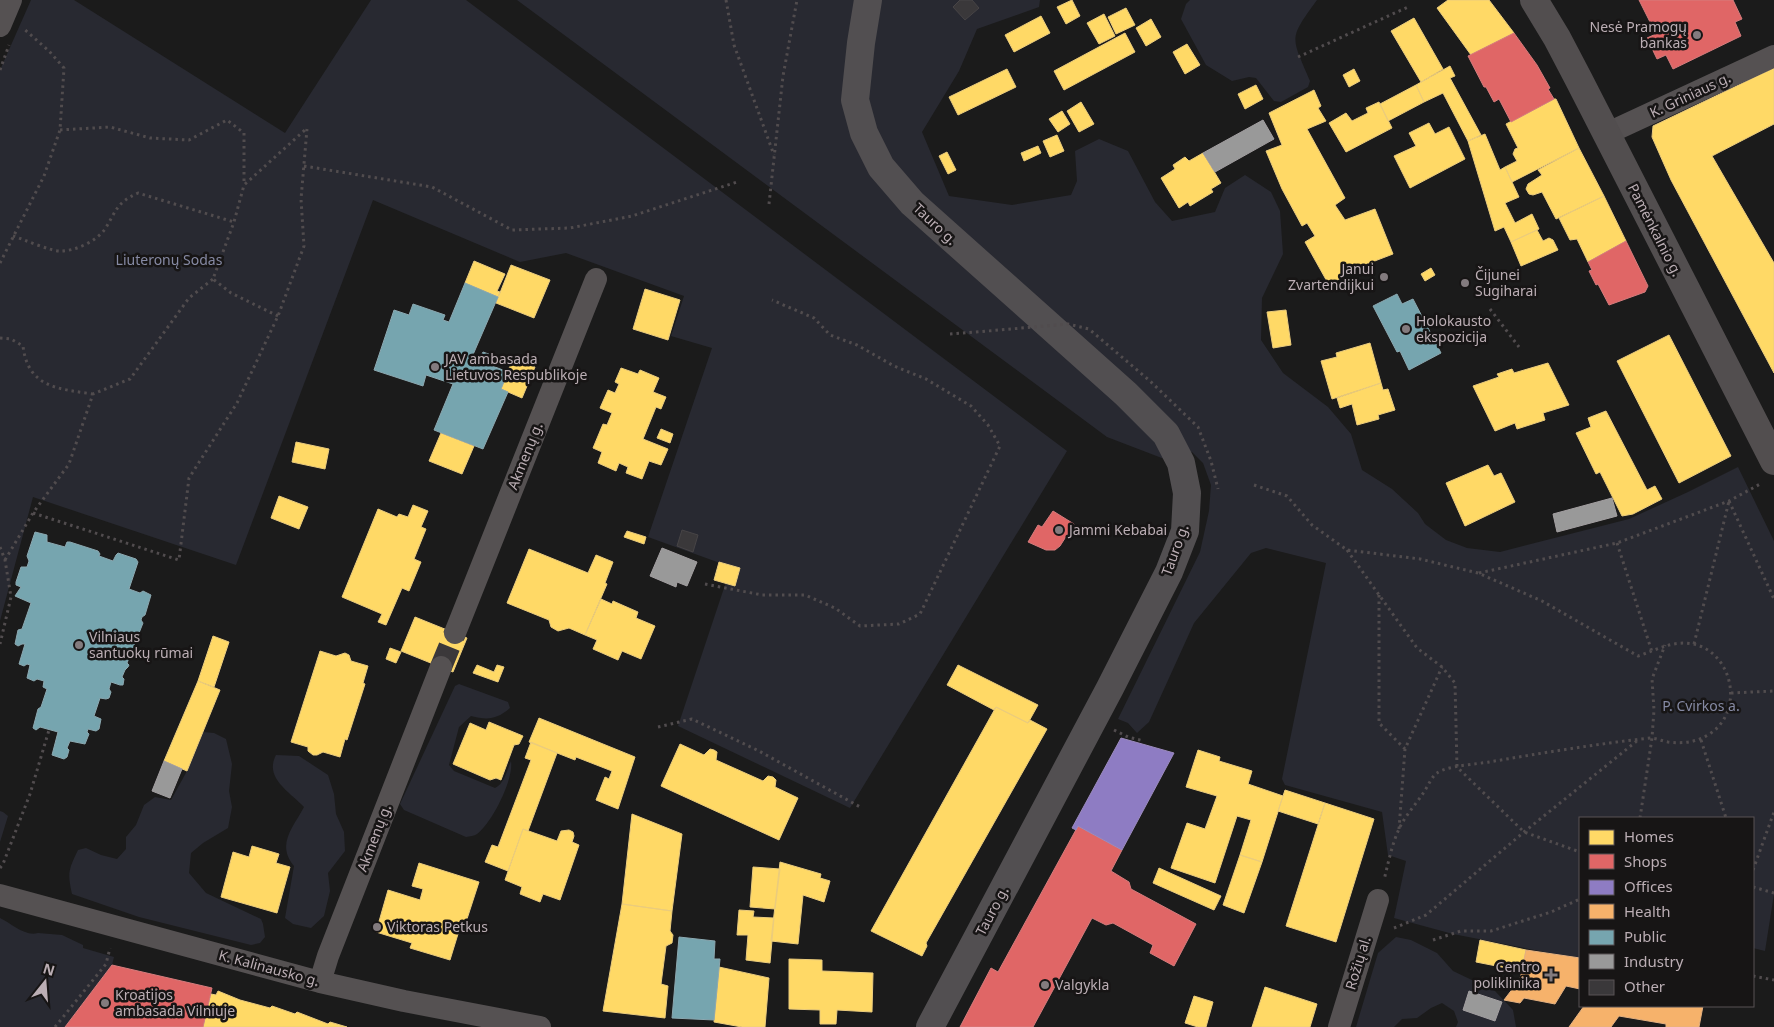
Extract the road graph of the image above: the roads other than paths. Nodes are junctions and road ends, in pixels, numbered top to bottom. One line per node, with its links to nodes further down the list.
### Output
1 (11, 0): 4 (street)
2 (868, 0): 15 (main road, Tauro g.)
3 (1534, 0): 6 (main road, Pamėnkalnio g.)
4 (9, 25)
5 (1774, 56): 6 (street, K. Griniaus g.)
6 (1606, 134): 8 (main road, Pamėnkalnio g.)
7 (596, 279): 9 (street, Akmenų g.)
8 (1770, 471)
9 (455, 633)
10 (442, 667): 13 (street, Akmenų g.)
11 (0, 896): 13 (street, K. Kalinausko g.)
12 (1378, 900): 16 (street, Rožių al.)
13 (320, 982): 14 (street, K. Kalinausko g.)
14 (540, 1027)
15 (930, 1027)
16 (1339, 1027)

